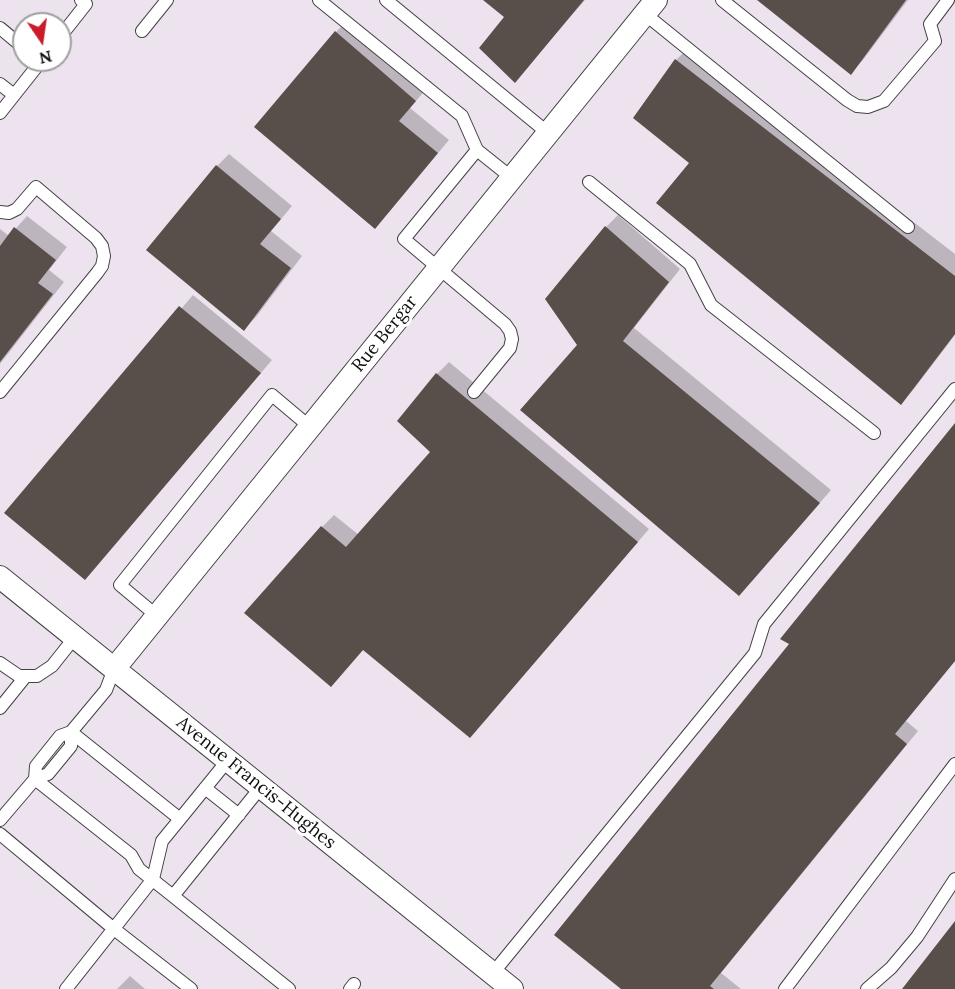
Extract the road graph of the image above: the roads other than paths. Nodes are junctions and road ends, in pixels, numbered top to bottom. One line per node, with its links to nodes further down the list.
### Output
1 (81, 0): 8 (lane)
2 (167, 0): 10 (lane)
3 (320, 0): 17 (lane)
4 (386, 0): 16 (lane)
5 (722, 0): 6 (lane)
6 (948, 0)
7 (651, 7): 16 (street, Rue Bergar); 21 (lane)
8 (72, 22)
9 (0, 28): 11 (lane)
10 (142, 31)
11 (12, 38)
12 (32, 72): 14 (lane)
13 (0, 84): 14 (lane)
14 (14, 95): 15 (lane)
15 (0, 113)
16 (548, 133): 18 (street, Rue Bergar)
17 (477, 150): 18 (lane); 22 (lane)
18 (512, 178): 22 (street, Rue Bergar)
19 (589, 182): 27 (lane)
20 (0, 212): 24 (lane)
21 (908, 227)
22 (439, 268): 25 (lane); 26 (street, Rue Bergar)
23 (955, 389): 49 (lane)
24 (0, 392)
25 (474, 392)
26 (310, 427): 29 (street, Rue Bergar); 29 (lane)
27 (874, 433)
28 (0, 577): 30 (street, Avenue Francis-Hughes)
29 (157, 616): 32 (street, Rue Bergar)
30 (75, 637): 32 (street, Avenue Francis-Hughes); 33 (lane)
31 (0, 663): 33 (lane)
32 (114, 669): 35 (lane); 36 (street, Avenue Francis-Hughes)
33 (25, 677): 34 (lane)
34 (0, 708)
35 (71, 732): 38 (lane); 42 (lane)
36 (228, 760): 39 (street, Avenue Francis-Hughes); 40 (lane)
37 (955, 764): 54 (lane)
38 (34, 779): 43 (lane); 45 (lane)
39 (261, 787): 41 (lane); 49 (street, Avenue Francis-Hughes)
40 (205, 788): 41 (lane); 42 (lane)
41 (239, 815): 47 (lane)
42 (180, 819): 45 (lane)
43 (0, 820)
44 (0, 834): 48 (lane)
45 (153, 879): 47 (lane); 48 (lane)
46 (955, 879): 55 (lane)
47 (173, 896): 52 (lane)
48 (114, 929): 50 (lane); 51 (lane)
49 (493, 973): 53 (street, Avenue Francis-Hughes)
50 (66, 989)
51 (191, 989)
52 (289, 989)
53 (512, 989)
54 (785, 989)
55 (867, 989)

